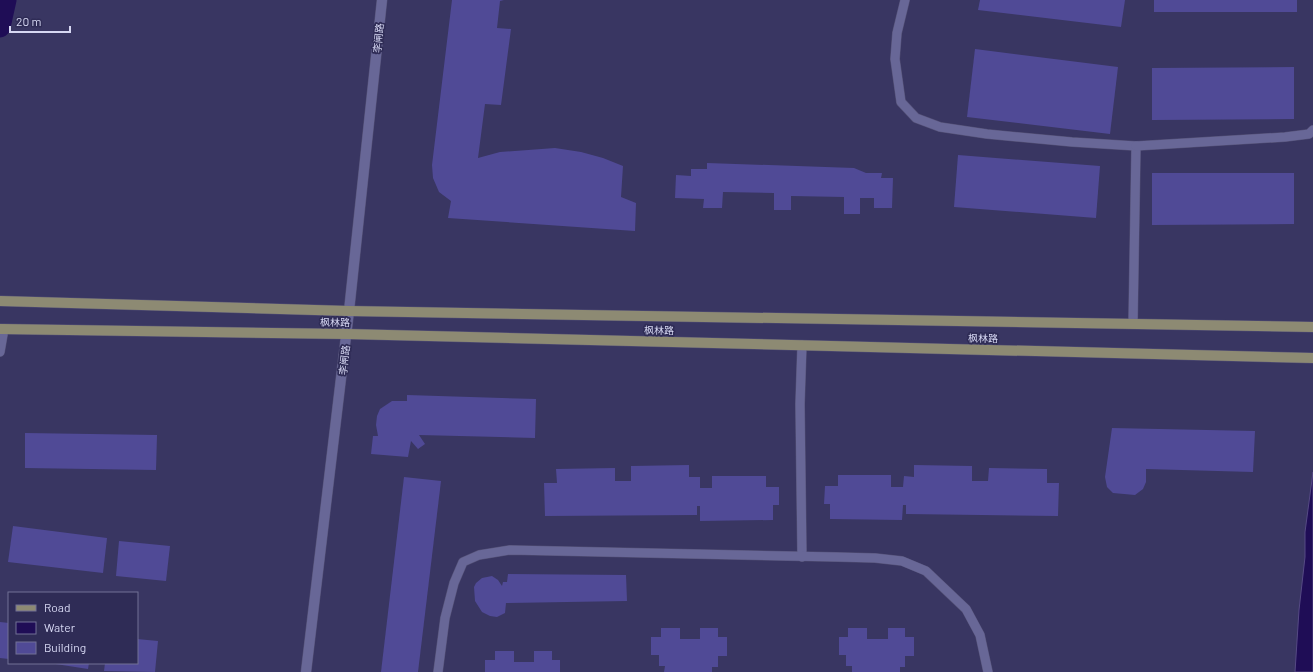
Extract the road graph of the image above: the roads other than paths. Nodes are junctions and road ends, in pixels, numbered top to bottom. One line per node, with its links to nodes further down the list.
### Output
1 (382, 0): 6 (street, 李闸路)
2 (905, 0): 4 (lane)
3 (1313, 130): 4 (lane)
4 (1136, 146): 7 (lane)
5 (5, 301): 6 (main road, 枫林路)
6 (349, 312): 7 (main road, 枫林路); 10 (street, 李闸路)
7 (1133, 324): 8 (main road, 枫林路)
8 (1313, 327)
9 (2, 329): 10 (main road, 枫林路); 12 (lane)
10 (347, 334): 11 (main road, 枫林路); 15 (street, 李闸路)
11 (802, 345): 13 (main road, 枫林路); 14 (lane)
12 (0, 352)
13 (1313, 358)
14 (802, 557): 16 (lane); 17 (lane)
15 (306, 672)
16 (438, 672)
17 (988, 672)

